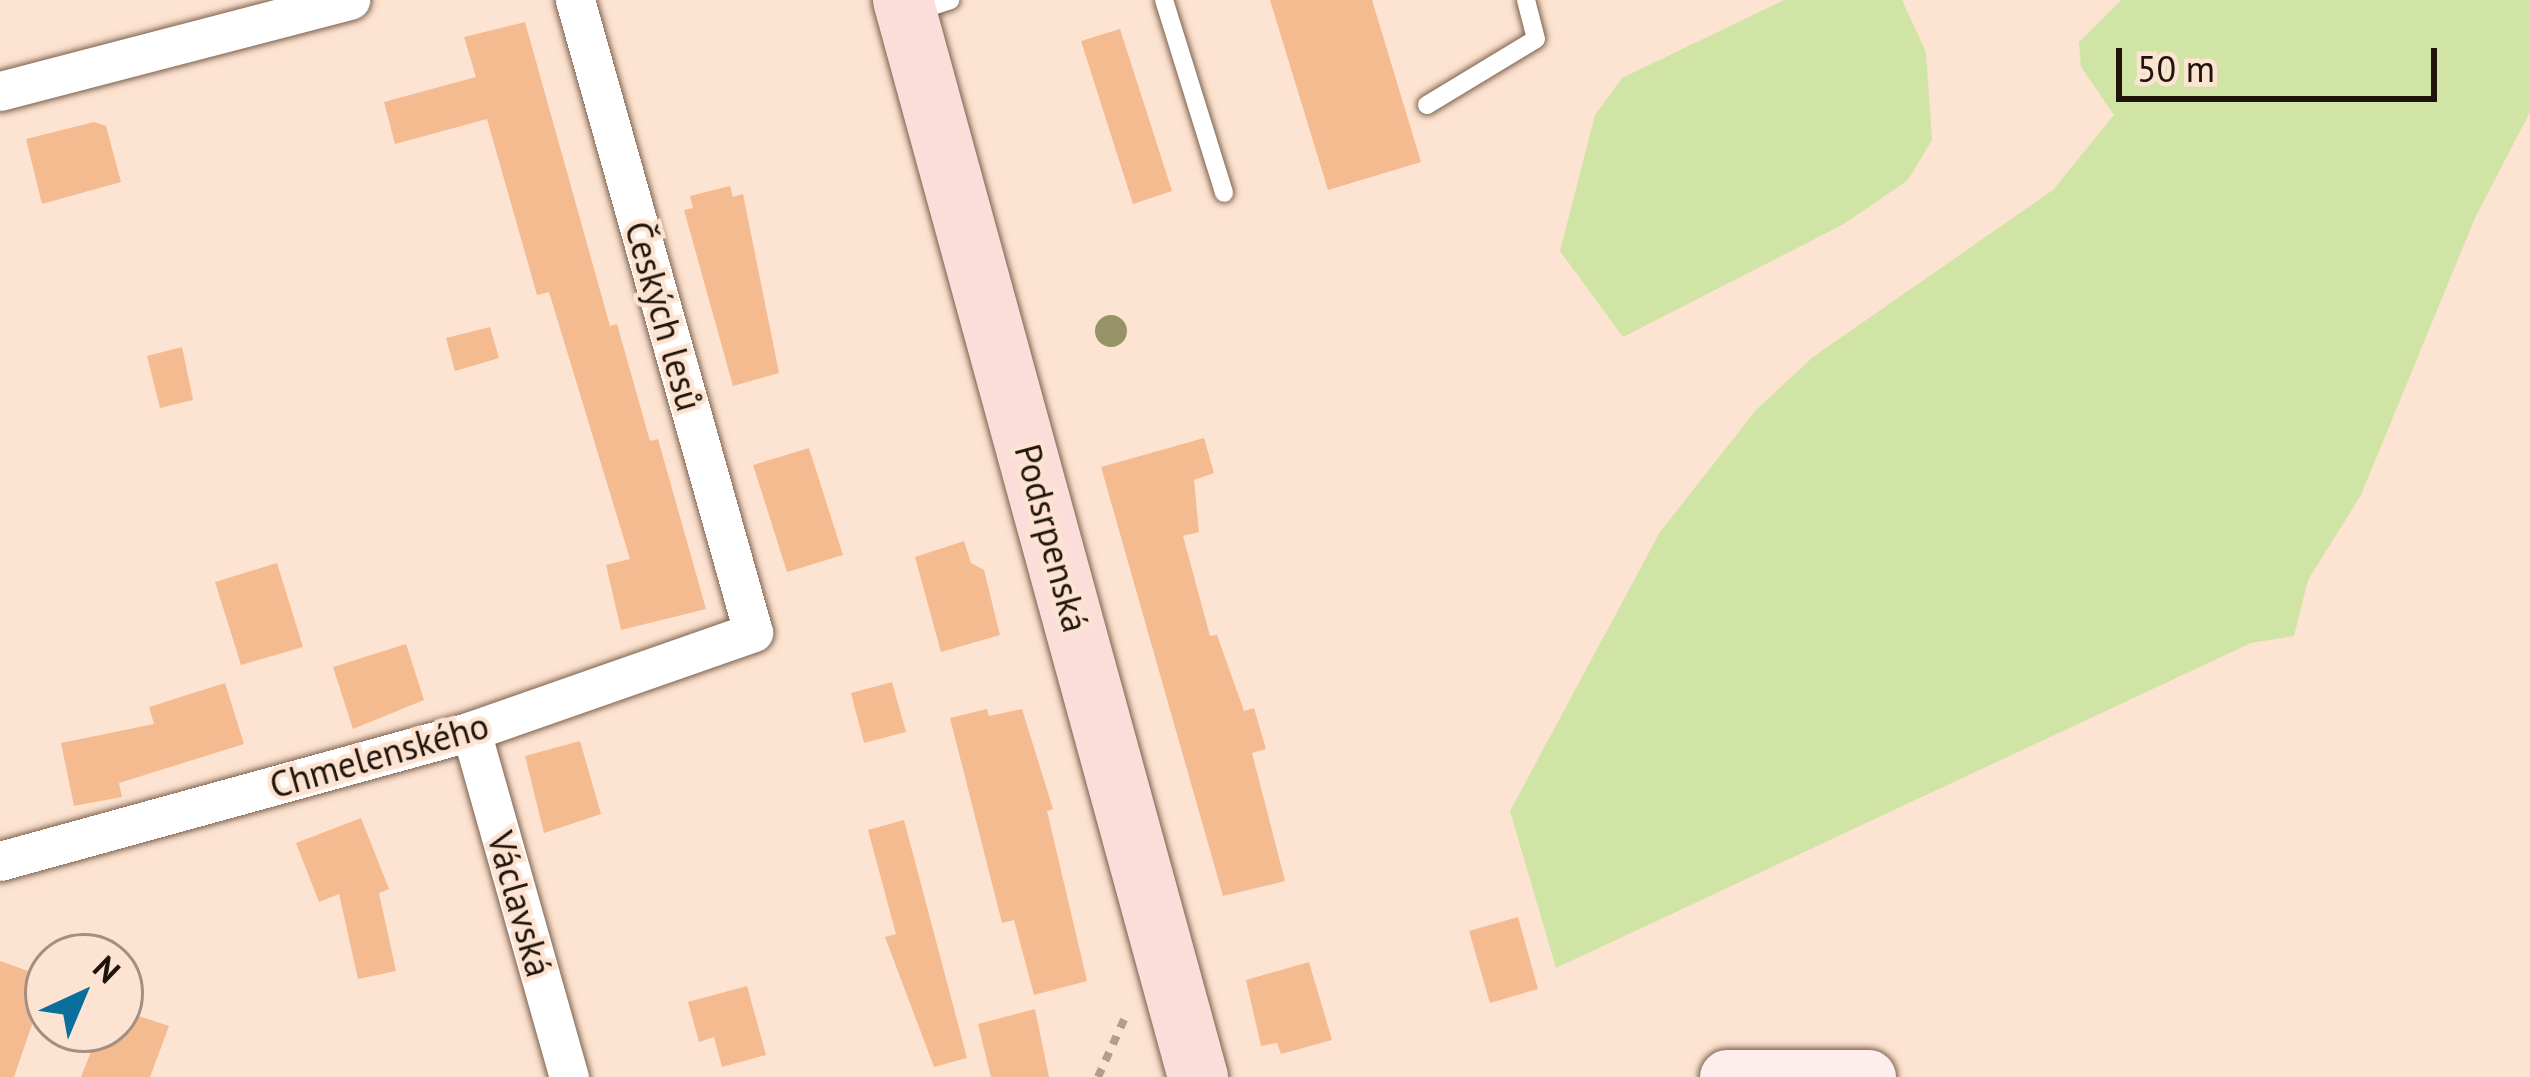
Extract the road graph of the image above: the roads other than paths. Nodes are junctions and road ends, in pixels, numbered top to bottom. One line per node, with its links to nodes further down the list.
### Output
1 (350, 0): 6 (street)
2 (575, 0): 9 (street, Českých lesů)
3 (1164, 0): 8 (lane)
4 (1526, 0): 7 (lane)
5 (920, 5): 13 (main road, Podsrpenská)
6 (0, 91)
7 (1427, 105)
8 (1225, 193)
9 (753, 632): 10 (street, Chmelenského)
10 (471, 731): 11 (street, Chmelenského); 12 (street, Václavská)
11 (0, 861)
12 (569, 1077)
13 (1198, 1077)
14 (1727, 1077): 15 (street)
15 (1869, 1077)

